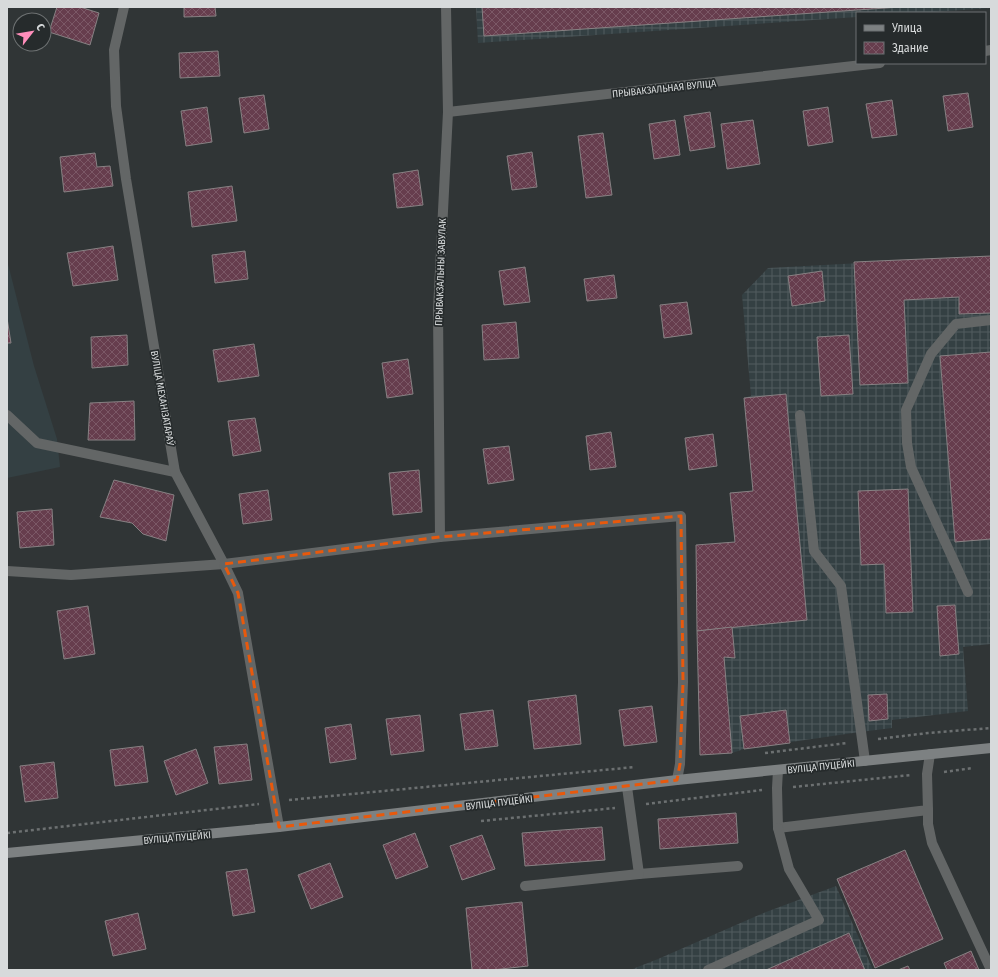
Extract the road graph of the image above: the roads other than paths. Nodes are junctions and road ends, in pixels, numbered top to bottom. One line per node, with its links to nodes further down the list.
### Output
1 (124, 7): 8 (street, ВУЛІЦА МЕХАНІЗАТАРАЎ)
2 (446, 7): 4 (street, ПРЫВАКЗАЛЬНЫ ЗАВУЛАК)
3 (871, 64): 4 (street, ПРЫВАКЗАЛЬНАЯ ВУЛІЦА)
4 (448, 112): 9 (street, ПРЫВАКЗАЛЬНЫ ЗАВУЛАК)
5 (991, 320): 12 (street)
6 (800, 414): 15 (street)
7 (7, 415): 8 (street)
8 (175, 472): 10 (street, ВУЛІЦА МЕХАНІЗАТАРАЎ)
9 (440, 537): 10 (street); 17 (street)
10 (224, 564): 11 (street); 20 (street, ВУЛІЦА МЕХАНІЗАТАРАЎ)
11 (7, 572)
12 (968, 592)
13 (991, 748): 14 (main road, ВУЛІЦА ПУЦЕЙКІ)
14 (930, 754): 15 (main road, ВУЛІЦА ПУЦЕЙКІ); 19 (street)
15 (864, 761): 16 (main road, ВУЛІЦА ПУЦЕЙКІ)
16 (778, 770): 17 (main road, ВУЛІЦА ПУЦЕЙКІ); 21 (street)
17 (676, 780): 18 (main road, ВУЛІЦА ПУЦЕЙКІ)
18 (627, 787): 20 (main road, ВУЛІЦА ПУЦЕЙКІ); 24 (street)
19 (928, 810): 21 (street); 27 (street)
20 (279, 827): 22 (main road, ВУЛІЦА ПУЦЕЙКІ)
21 (778, 828): 26 (street)
22 (7, 853)
23 (738, 866): 24 (street)
24 (638, 874): 25 (street)
25 (525, 886)
26 (708, 970)
27 (991, 970)

